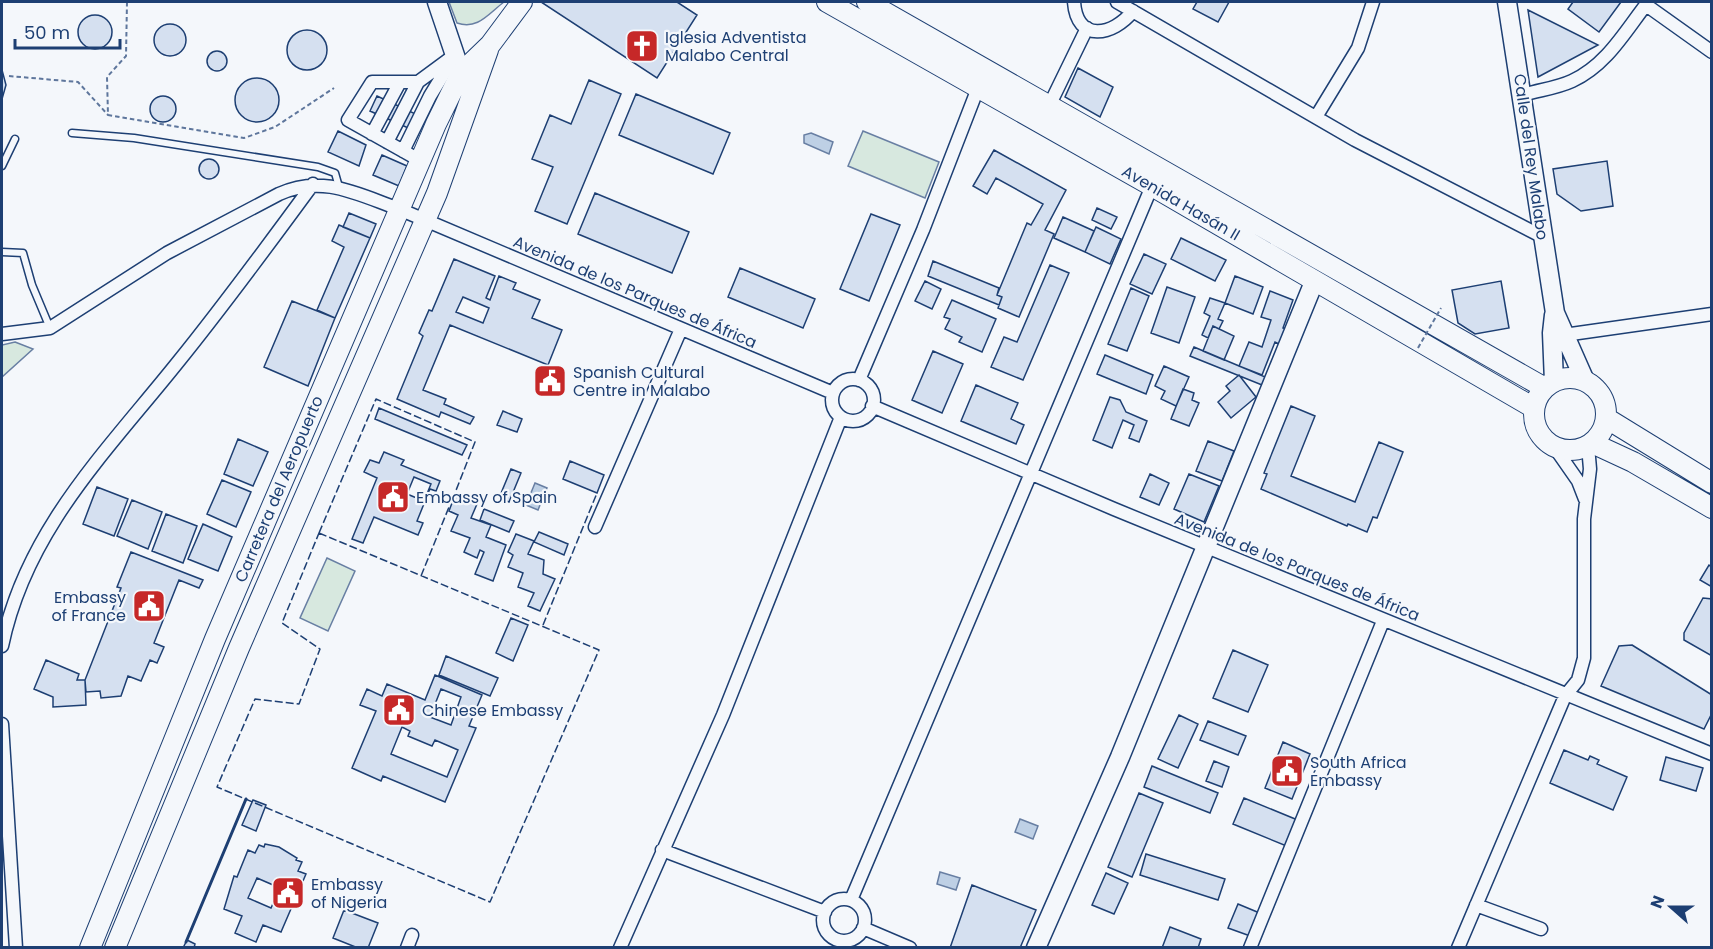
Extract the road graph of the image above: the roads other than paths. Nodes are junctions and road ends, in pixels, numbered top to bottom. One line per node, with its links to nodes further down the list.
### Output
1 (437, 2): 14 (street)
2 (522, 2): 12 (main road, Carretera del Aeropuerto)
3 (827, 2): 18 (main road, Avenida Hasán II)
4 (867, 2): 21 (main road, Avenida Hasán II)
5 (1074, 2): 11 (street)
6 (1117, 2): 10 (street)
7 (1372, 2): 22 (street)
8 (1507, 2): 20 (street, Calle del Rey Malabo)
9 (1647, 3): 13 (street); 20 (street)
10 (1133, 11): 11 (street); 22 (street)
11 (1087, 28): 21 (street)
12 (490, 45): 15 (main road, Carretera del Aeropuerto); 19 (main road, Carretera del Aeropuerto)
13 (1712, 52)
14 (456, 54): 15 (street); 17 (street); 27 (street)
15 (461, 73): 19 (street); 28 (main road, Carretera del Aeropuerto)
16 (400, 82): 17 (street); 24 (street); 24 (street)
17 (418, 82): 26 (street)
18 (978, 88): 31 (main road, Avenida Hasán II); 44 (street)
19 (473, 90): 34 (main road, Carretera del Aeropuerto)
20 (1523, 94): 35 (street, Calle del Rey Malabo)
21 (1050, 104): 46 (main road, Avenida Hasán II)
22 (1316, 117): 35 (street)
23 (72, 133): 32 (lane)
24 (372, 134): 26 (street)
25 (15, 139): 29 (lane)
26 (387, 142): 27 (street)
27 (403, 151): 28 (street)
28 (421, 161): 33 (main road, Carretera del Aeropuerto)
29 (2, 166)
30 (313, 184): 32 (street, Avenida de los Parques de África); 40 (street); 61 (street)
31 (1152, 186): 37 (main road, Avenida Hasán II); 54 (street)
32 (339, 187): 33 (street, Avenida de los Parques de África)
33 (399, 209): 34 (street, Avenida de los Parques de África); 74 (main road, Carretera del Aeropuerto)
34 (424, 220): 41 (street, Avenida de los Parques de África); 75 (main road, Carretera del Aeropuerto)
35 (1543, 237): 38 (street, Calle del Rey Malabo)
36 (2, 252): 40 (lane)
37 (1314, 282): 49 (main road, Avenida Hasán II); 59 (street)
38 (1555, 313): 43 (street, Calle del Rey Malabo); 46 (street, Calle del Rey Malabo)
39 (1712, 314): 43 (street)
40 (50, 327): 42 (street)
41 (681, 329): 47 (street, Avenida de los Parques de África); 58 (street)
42 (2, 334)
43 (1564, 335): 45 (street, Calle del Rey Malabo)
44 (859, 380): 47 (street); 48 (street)
45 (1585, 381): 46 (main road); 51 (main road)
46 (1550, 385): 49 (main road)
47 (833, 393): 50 (street)
48 (872, 406): 50 (street); 54 (street, Avenida de los Parques de África)
49 (1534, 408): 53 (main road)
50 (841, 417): 65 (street)
51 (1606, 418): 52 (main road); 55 (main road)
52 (1590, 445): 53 (main road); 56 (street); 57 (main road)
53 (1555, 448): 56 (street)
54 (1032, 474): 59 (street, Avenida de los Parques de África); 66 (street)
55 (1712, 483)
56 (1585, 499): 62 (street)
57 (1712, 508)
58 (595, 527)
59 (1206, 547): 60 (street, Avenida de los Parques de África); 79 (street)
60 (1383, 621): 62 (street, Avenida de los Parques de África); 80 (street)
61 (2, 646)
62 (1565, 696): 64 (street, Avenida de los Parques de África); 67 (street)
63 (2, 724): 73 (street)
64 (1712, 754)
65 (662, 850): 68 (street); 77 (street)
66 (850, 900): 68 (street); 69 (street)
67 (1476, 905): 70 (street); 81 (street)
68 (825, 912): 72 (street)
69 (863, 928): 72 (street); 78 (street)
70 (1541, 929)
71 (412, 935): 76 (street)
72 (834, 943)
73 (16, 948)
74 (90, 948)
75 (115, 948)
76 (407, 948)
77 (620, 948)
78 (910, 948)
79 (1036, 948)
80 (1250, 948)
81 (1458, 948)

